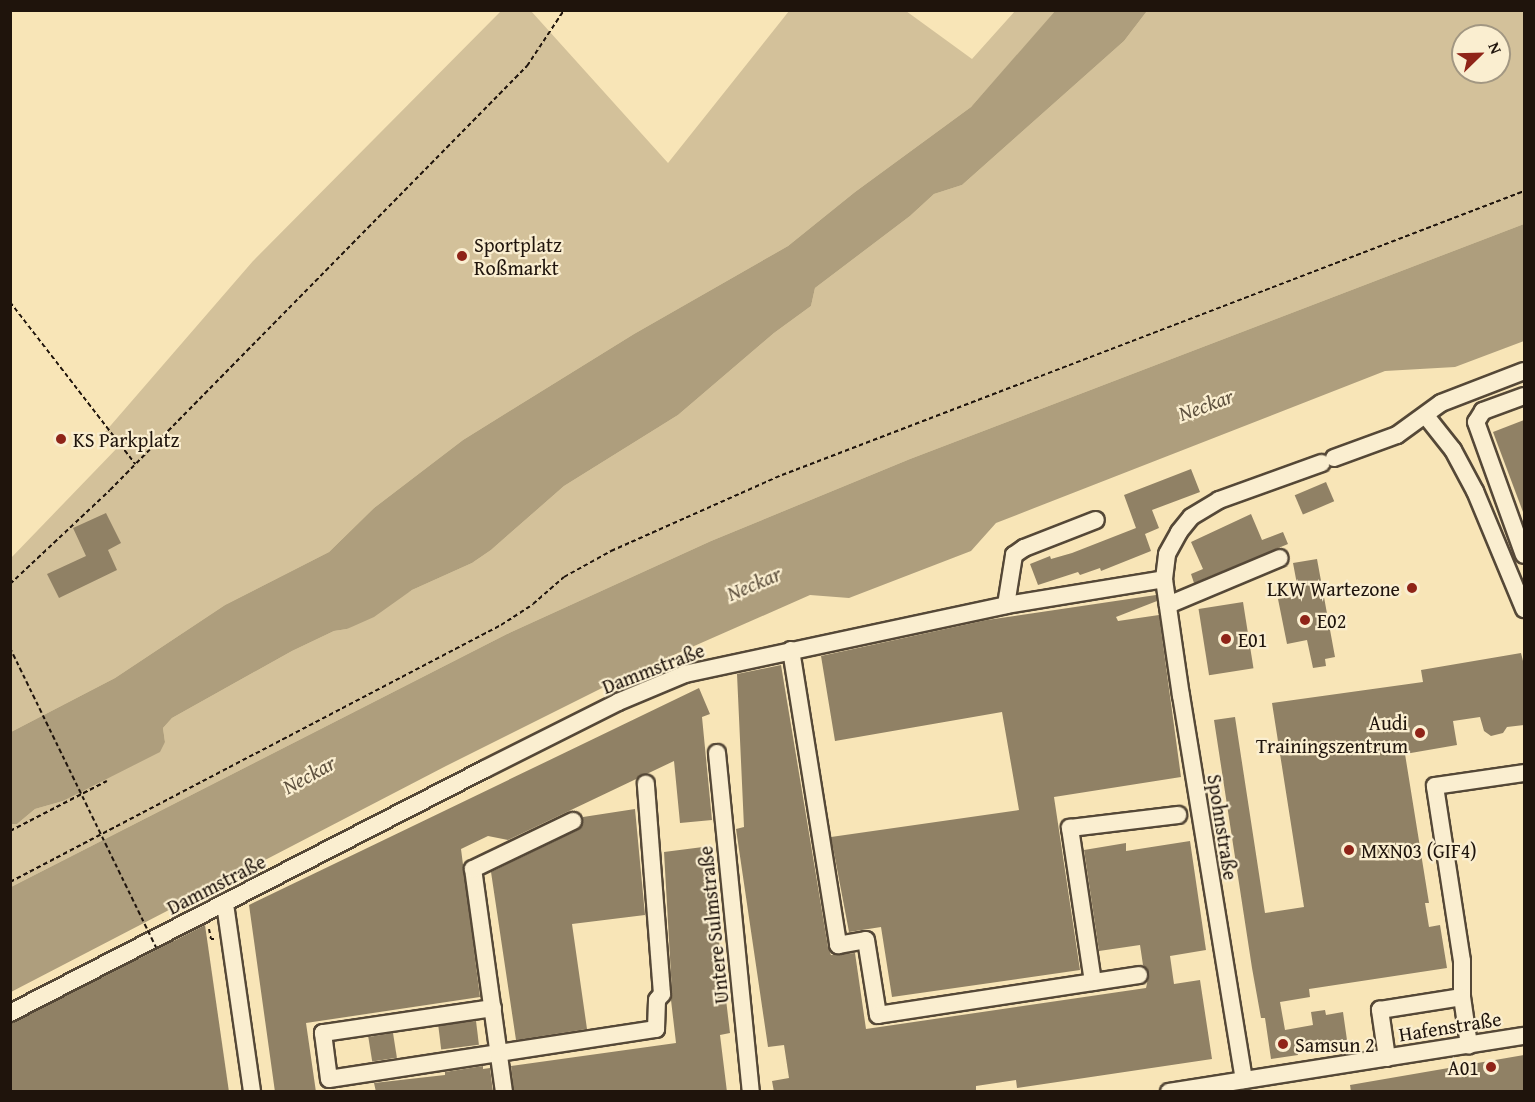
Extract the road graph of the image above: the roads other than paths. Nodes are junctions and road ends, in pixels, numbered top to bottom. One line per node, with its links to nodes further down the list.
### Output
1 (1524, 371): 3 (street)
2 (1524, 396): 5 (street)
3 (1426, 416): 7 (street); 10 (street)
4 (1096, 520): 8 (street)
5 (1524, 555)
6 (1280, 558): 9 (street)
7 (1164, 579): 8 (street, Dammstraße); 9 (street, Spohnstraße)
8 (1006, 604): 11 (street, Dammstraße)
9 (1168, 605): 27 (street, Spohnstraße)
10 (1524, 609)
11 (791, 650): 17 (street, Dammstraße); 19 (street)
12 (717, 753): 30 (street, Untere Sulmstraße)
13 (1524, 773): 20 (street)
14 (646, 784): 25 (street)
15 (1178, 815): 19 (street)
16 (573, 821): 21 (street)
17 (225, 904): 22 (street, Dammstraße); 28 (street)
18 (1139, 975): 19 (street)
19 (1093, 982)
20 (1462, 997): 24 (street); 26 (street)
21 (493, 1008): 25 (street); 25 (street)
22 (10, 1013)
23 (1524, 1036): 24 (street, Hafenstraße)
24 (1469, 1045): 26 (street, Hafenstraße)
25 (499, 1054): 29 (street)
26 (1387, 1058): 27 (street, Hafenstraße)
27 (1244, 1080): 31 (street, Hafenstraße)
28 (252, 1092)
29 (504, 1092)
30 (751, 1092)
31 (1169, 1092)

